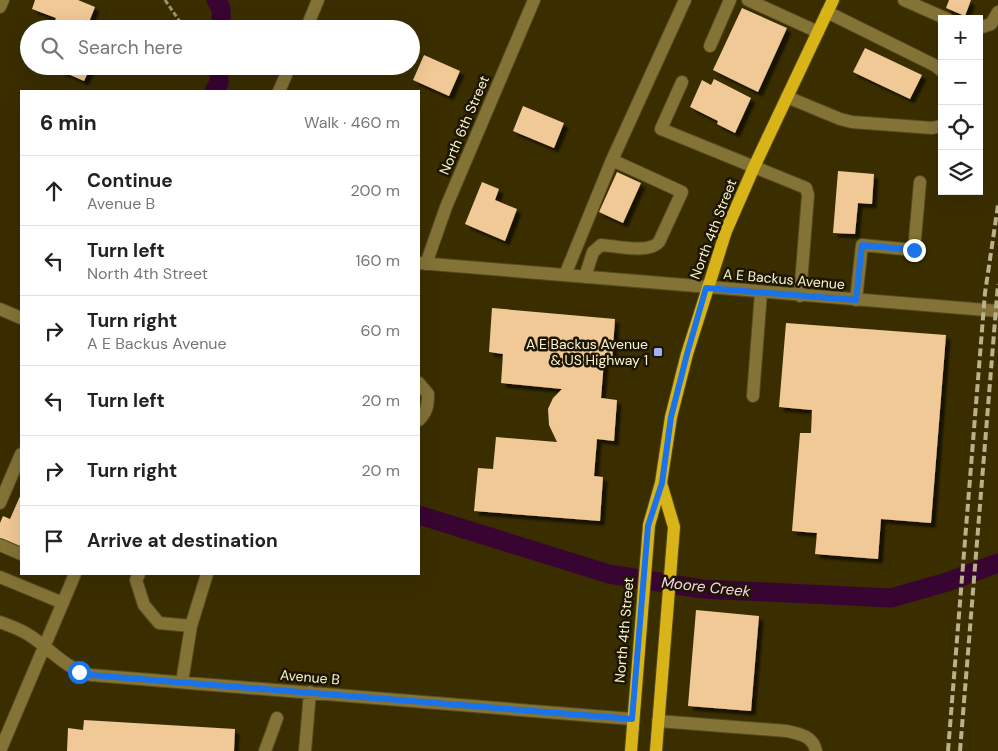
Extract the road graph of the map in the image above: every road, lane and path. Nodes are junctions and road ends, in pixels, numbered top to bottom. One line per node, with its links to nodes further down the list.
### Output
1 (3, 0): 10 (street)
2 (165, 0): 14 (path)
3 (318, 0): 15 (street)
4 (534, 0): 28 (street, North 6th Street)
5 (685, 0): 25 (street)
6 (730, 0): 18 (street)
7 (748, 0): 17 (street)
8 (833, 0): 11 (main road, North 4th Street)
9 (911, 1): 13 (street)
10 (0, 7)
11 (827, 12): 17 (main road, North 4th Street); 19 (street)
12 (998, 12): 16 (street)
13 (939, 15)
14 (179, 20)
15 (310, 20)
16 (983, 27)
17 (818, 32): 23 (main road, North 4th Street)
18 (710, 46)
19 (938, 68)
20 (286, 75): 22 (street)
21 (682, 82): 26 (street)
22 (279, 90)
23 (787, 98): 24 (street); 26 (main road, North 4th Street)
24 (938, 127)
25 (612, 160): 29 (street); 30 (street)
26 (754, 167): 31 (main road, North 4th Street); 33 (street)
27 (920, 182): 34 (street)
28 (422, 263): 29 (street, A E Backus Avenue)
29 (565, 275): 30 (street, A E Backus Avenue)
30 (585, 277): 31 (street, A E Backus Avenue)
31 (706, 288): 32 (street, A E Backus Avenue); 42 (main road, North 4th Street)
32 (761, 292): 33 (street, A E Backus Avenue); 39 (street)
33 (800, 296): 34 (street, A E Backus Avenue)
34 (856, 300): 36 (street, A E Backus Avenue)
35 (0, 309): 37 (street)
36 (998, 311)
37 (20, 318)
38 (420, 384): 40 (street)
39 (753, 396)
40 (420, 419)
41 (20, 456): 43 (street)
42 (662, 483): 57 (main road, North 4th Street); 58 (main road, North 4th Street)
43 (0, 503)
44 (0, 545): 45 (street)
45 (20, 554)
46 (72, 575): 50 (street)
47 (138, 575): 52 (street)
48 (207, 575): 52 (street)
49 (0, 577): 50 (street)
50 (63, 602): 53 (street)
51 (0, 622): 53 (street, Avenue B)
52 (191, 626): 54 (street)
53 (44, 646): 54 (street, Avenue B); 59 (street)
54 (182, 682): 55 (street, Avenue B)
55 (310, 692): 57 (street, Avenue B); 61 (street)
56 (277, 718): 60 (street)
57 (632, 719): 62 (main road, North 4th Street)
58 (658, 721): 63 (main road, North 4th Street); 64 (street)
59 (0, 751)
60 (265, 751)
61 (305, 751)
62 (631, 751)
63 (656, 751)
64 (816, 751)

